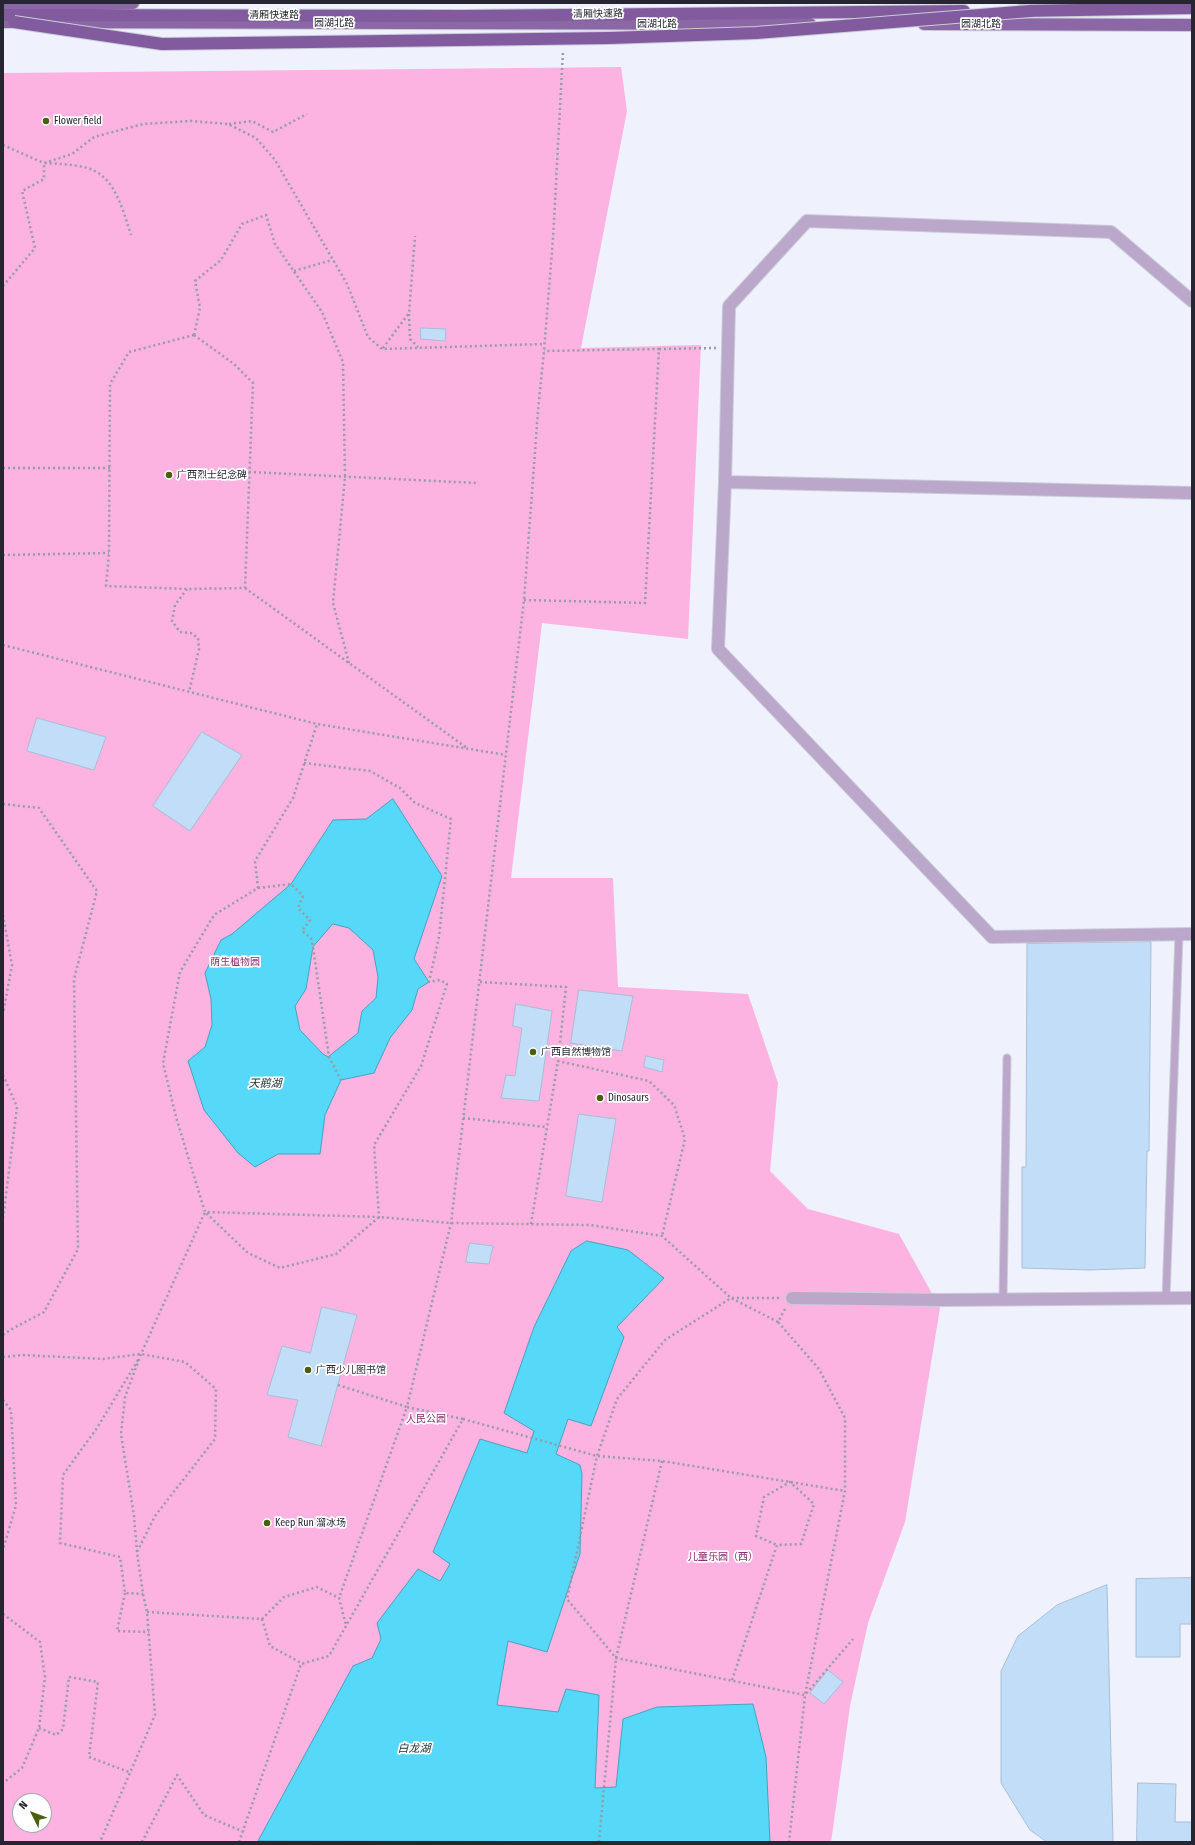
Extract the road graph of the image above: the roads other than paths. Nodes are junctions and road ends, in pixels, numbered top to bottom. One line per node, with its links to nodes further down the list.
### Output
1 (133, 3): 2 (main road)
2 (3, 8)
3 (1192, 8): 4 (highway, 清厢快速路)
4 (1030, 11): 5 (highway, 清厢快速路, bridge); 6 (highway, bridge)
5 (3, 15)
6 (8, 22): 7 (main road, 园湖北路)
7 (1192, 25)
8 (1192, 301): 9 (street)
9 (725, 482): 10 (street); 11 (street)
10 (1192, 493)
11 (1179, 934): 12 (street); 15 (lane)
12 (1192, 934)
13 (1007, 1058): 17 (lane)
14 (792, 1298): 17 (street)
15 (1166, 1298): 16 (street); 17 (street)
16 (1192, 1298)
17 (1003, 1300)

